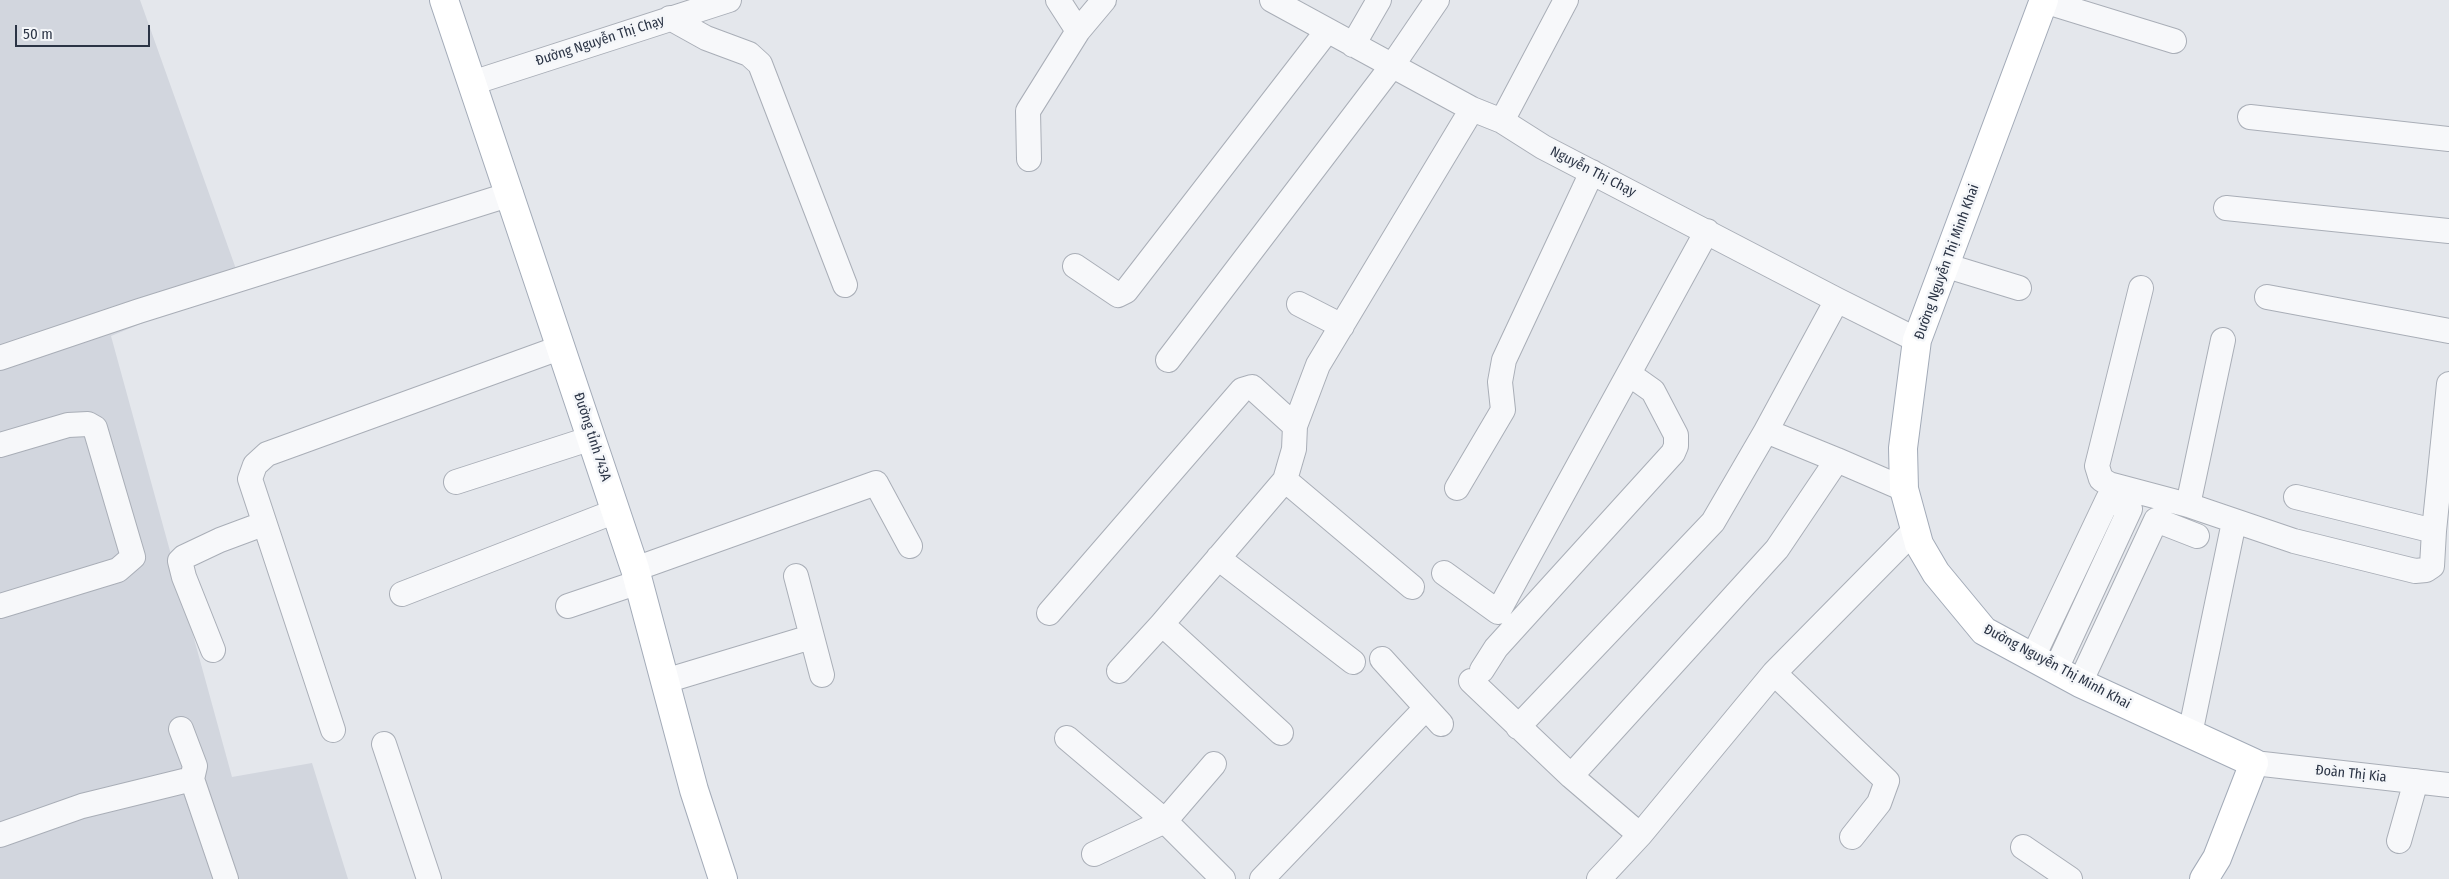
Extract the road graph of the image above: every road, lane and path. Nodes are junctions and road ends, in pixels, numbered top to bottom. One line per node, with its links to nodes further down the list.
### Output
1 (444, 0): 17 (main road, Đường tỉnh 743A)
2 (729, 0): 10 (street, Đường Nguyễn Thị Chạy)
3 (1058, 0): 12 (street)
4 (1104, 0): 12 (street)
5 (1272, 0): 13 (street, Nguyễn Thị Chạy)
6 (1379, 0): 15 (street)
7 (1437, 0): 16 (street)
8 (1566, 0): 20 (street)
9 (2044, 0): 14 (street); 28 (main road, Đường Nguyễn Thị Minh Khai)
10 (698, 4): 11 (street, Đường Nguyễn Thị Chạy)
11 (670, 18): 17 (street, Đường Nguyễn Thị Chạy); 30 (street)
12 (1078, 31): 22 (street)
13 (1327, 32): 15 (street, Nguyễn Thị Chạy); 29 (street)
14 (2174, 41)
15 (1353, 45): 16 (street, Nguyễn Thị Chạy)
16 (1392, 66): 18 (street, Nguyễn Thị Chạy); 42 (street)
17 (472, 83): 24 (main road, Đường tỉnh 743A)
18 (1472, 108): 20 (street, Nguyễn Thị Chạy); 36 (street)
19 (2250, 117): 21 (street)
20 (1502, 121): 23 (street, Nguyễn Thị Chạy)
21 (2449, 139)
22 (1029, 159)
23 (1592, 172): 26 (street, Nguyễn Thị Chạy); 53 (street)
24 (511, 194): 40 (main road, Đường tỉnh 743A); 41 (street)
25 (2226, 208): 27 (street)
26 (1707, 231): 34 (street, Nguyễn Thị Chạy); 43 (street)
27 (2449, 231)
28 (1944, 264): 31 (street); 38 (main road, Đường Nguyễn Thị Minh Khai)
29 (1076, 266)
30 (845, 285)
31 (2019, 288)
32 (2141, 288): 56 (street)
33 (2267, 297): 37 (street)
34 (1837, 300): 38 (street, Nguyễn Thị Chạy); 46 (street)
35 (1299, 304): 36 (street)
36 (1342, 326): 45 (street)
37 (2449, 331)
38 (1918, 340): 54 (main road, Đường Nguyễn Thị Minh Khai)
39 (2223, 340): 56 (street)
40 (562, 347): 47 (main road, Đường tỉnh 743A); 60 (street)
41 (0, 358)
42 (1168, 360)
43 (1629, 374): 74 (street); 74 (street)
44 (2449, 384): 49 (street)
45 (1295, 426): 51 (street); 73 (street)
46 (1766, 431): 50 (street); 86 (street)
47 (592, 438): 52 (street); 57 (main road, Đường tỉnh 743A)
48 (0, 445): 71 (street)
49 (2446, 448): 62 (street)
50 (1836, 460): 54 (street); 95 (street)
51 (1285, 480): 65 (street); 69 (street)
52 (456, 482)
53 (1456, 488)
54 (1904, 489): 61 (main road, Đường Nguyễn Thị Minh Khai)
55 (2296, 497): 62 (street)
56 (2188, 505): 59 (street)
57 (616, 511): 67 (main road, Đường tỉnh 743A); 70 (street)
58 (2156, 520): 63 (street); 80 (street); 85 (street)
59 (2234, 522): 62 (street); 90 (street)
60 (263, 524): 77 (street); 88 (street)
61 (1914, 531): 80 (main road, Đường Nguyễn Thị Minh Khai); 82 (street)
62 (2434, 531)
63 (2197, 536)
64 (910, 546): 67 (street)
65 (1218, 558): 75 (street); 79 (street)
66 (1444, 573): 74 (street)
67 (637, 575): 72 (street); 84 (main road, Đường tỉnh 743A)
68 (796, 576): 76 (street)
69 (1412, 586)
70 (402, 594)
71 (0, 606)
72 (568, 606)
73 (1049, 612)
74 (1506, 620): 86 (street)
75 (1162, 624): 81 (street); 89 (street)
76 (811, 637): 83 (street); 84 (street)
77 (213, 650)
78 (1382, 659): 110 (street)
79 (1353, 662)
80 (2044, 663): 85 (main road, Đường Nguyễn Thị Minh Khai)
81 (1119, 671)
82 (1774, 673): 101 (street); 102 (street)
83 (822, 676)
84 (665, 681): 108 (main road, Đường tỉnh 743A)
85 (2080, 683): 90 (main road, Đường Nguyễn Thị Minh Khai)
86 (1518, 727): 95 (street)
87 (180, 729): 96 (street)
88 (333, 730)
89 (1281, 733)
90 (2190, 734): 93 (main road, Đường Nguyễn Thị Minh Khai)
91 (1067, 738): 99 (street)
92 (384, 744): 107 (street)
93 (2254, 763): 97 (street, Đoàn Thị Kia); 113 (main road)
94 (1214, 764): 99 (street)
95 (1572, 776): 101 (street)
96 (192, 779): 100 (street); 106 (street)
97 (2416, 781): 98 (street, Đoàn Thị Kia); 103 (street)
98 (2449, 785)
99 (1165, 821): 105 (street); 109 (street)
100 (0, 835)
101 (1640, 835): 111 (street)
102 (1852, 837)
103 (2398, 842)
104 (2023, 847): 112 (street)
105 (1094, 854)
106 (226, 879)
107 (429, 879)
108 (723, 879)
109 (1223, 879)
110 (1262, 879)
111 (1599, 879)
112 (2070, 879)
113 (2204, 879)

